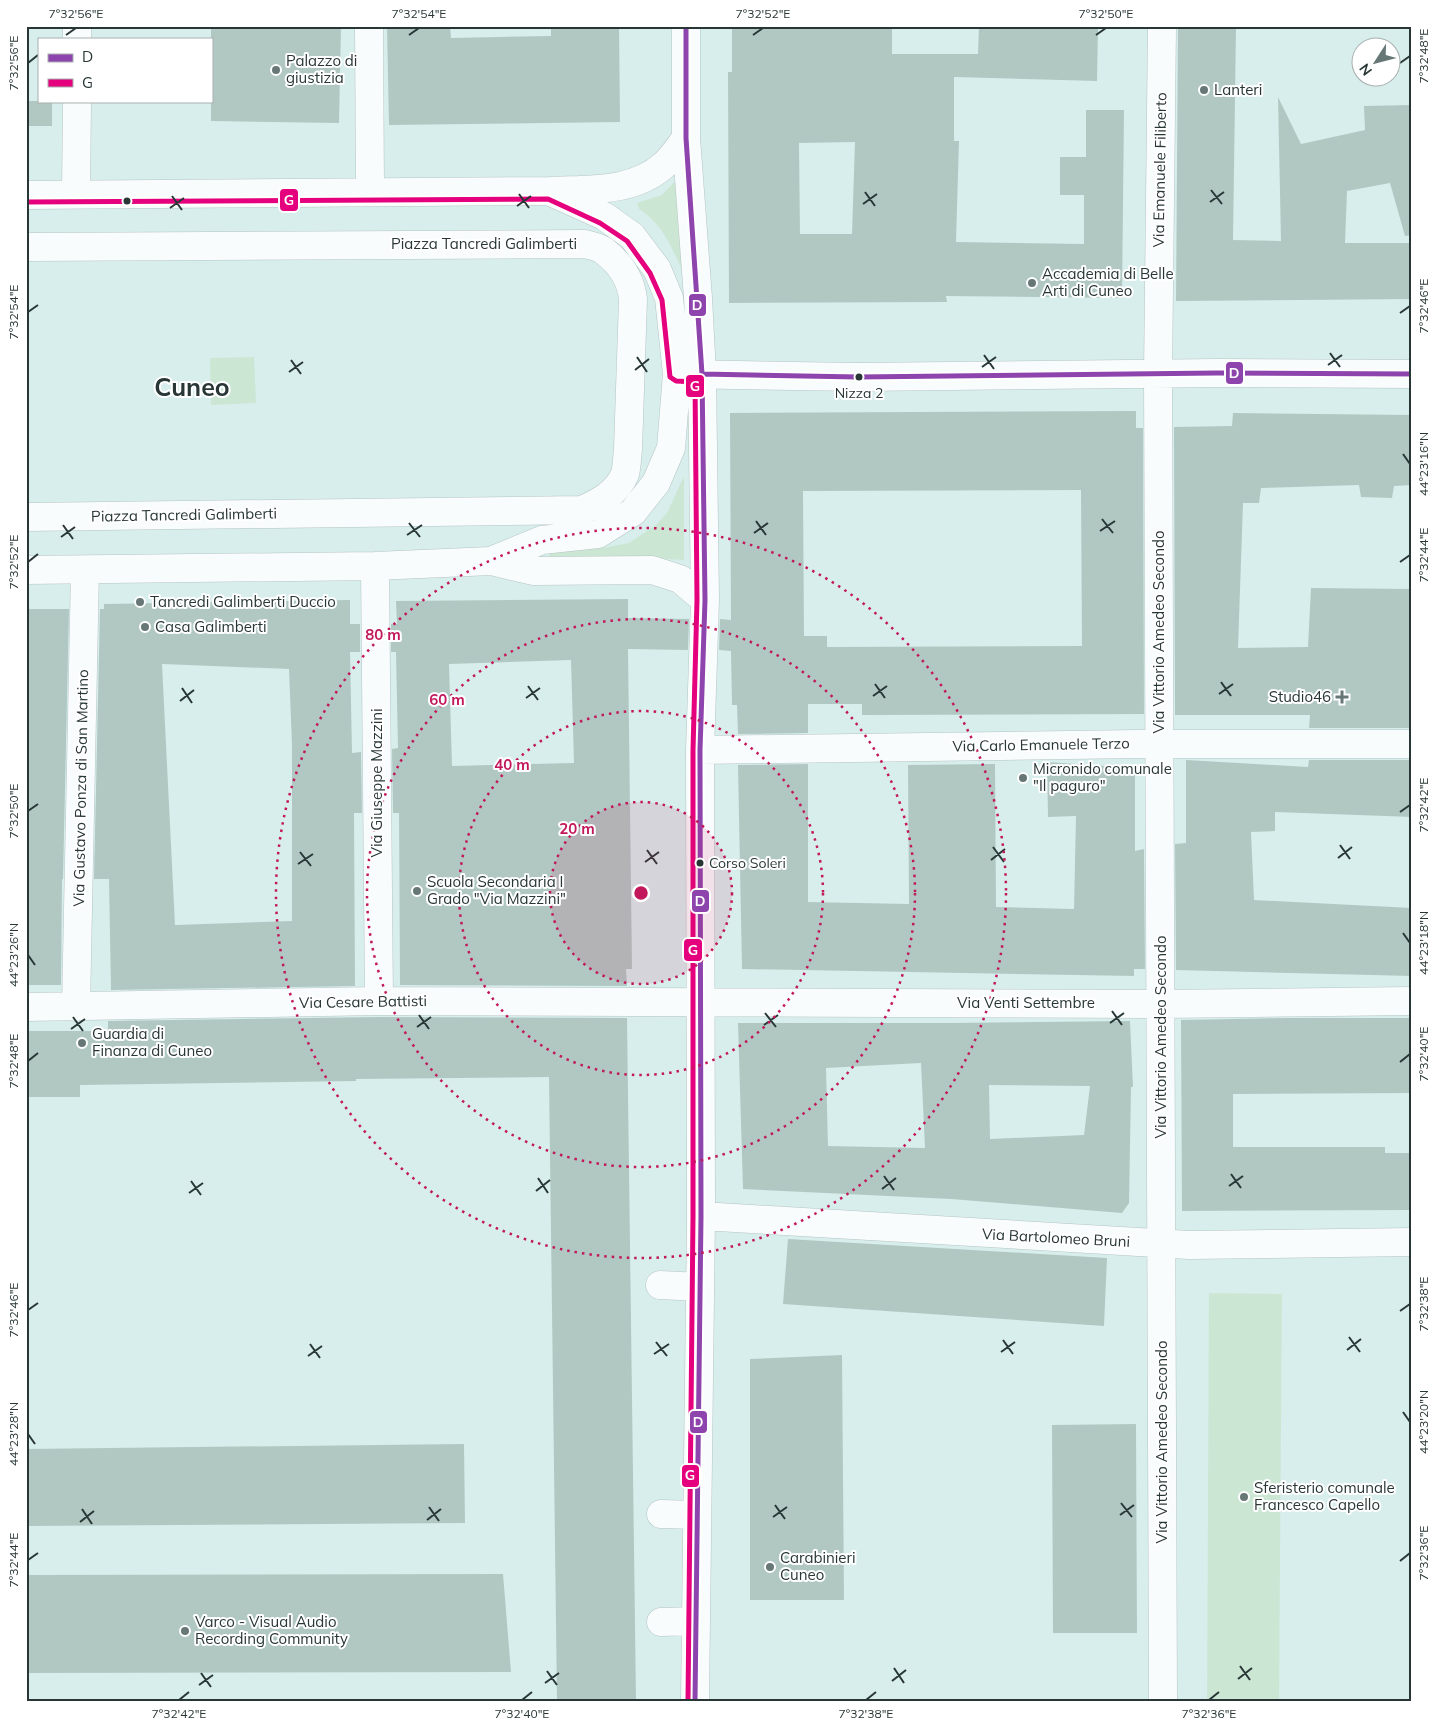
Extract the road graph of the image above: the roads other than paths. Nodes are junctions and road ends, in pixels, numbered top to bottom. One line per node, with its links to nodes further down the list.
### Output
1 (369, 26): 6 (street)
2 (686, 26): 5 (street)
3 (1162, 26): 12 (street, Via Emanuele Filiberto)
4 (77, 102): 8 (street)
5 (686, 138): 7 (street); 11 (street)
6 (370, 191): 7 (street); 8 (street)
7 (550, 191): 11 (street)
8 (76, 193): 9 (street)
9 (26, 194)
10 (26, 247): 14 (street, Piazza Tancredi Galimberti)
11 (689, 374): 12 (street); 15 (street); 19 (street)
12 (1158, 374): 13 (street); 20 (street, Via Vittorio Amedeo Secondo)
13 (1412, 374)
14 (26, 518)
15 (491, 561): 16 (street); 19 (street)
16 (375, 566): 18 (street); 23 (street, Via Giuseppe Mazzini)
17 (26, 570): 18 (street)
18 (85, 570): 28 (street, Via Gustavo Ponza di San Martino)
19 (705, 600): 22 (street)
20 (1160, 744): 21 (street, Via Carlo Emanuele Terzo); 22 (street, Via Carlo Emanuele Terzo); 26 (street, Via Vittorio Amedeo Secondo)
21 (1412, 744)
22 (700, 750): 25 (street)
23 (379, 1001): 25 (street, Via Cesare Battisti); 28 (street, Via Cesare Battisti)
24 (1412, 1001): 26 (street, Via Venti Settembre)
25 (700, 1002): 26 (street, Via Venti Settembre); 29 (street)
26 (1161, 1004): 31 (street, Via Vittorio Amedeo Secondo)
27 (26, 1007): 28 (street, Via Cesare Battisti)
28 (76, 1007)
29 (701, 1216): 31 (street, Via Bartolomeo Bruni); 33 (street)
30 (1412, 1242): 31 (street, Via Bartolomeo Bruni)
31 (1162, 1244): 39 (street, Via Vittorio Amedeo Secondo)
32 (660, 1285): 33 (street)
33 (700, 1287): 35 (street)
34 (661, 1514): 35 (street)
35 (697, 1515): 36 (street)
36 (695, 1621): 37 (street); 38 (street)
37 (661, 1622)
38 (695, 1701)
39 (1163, 1701)

